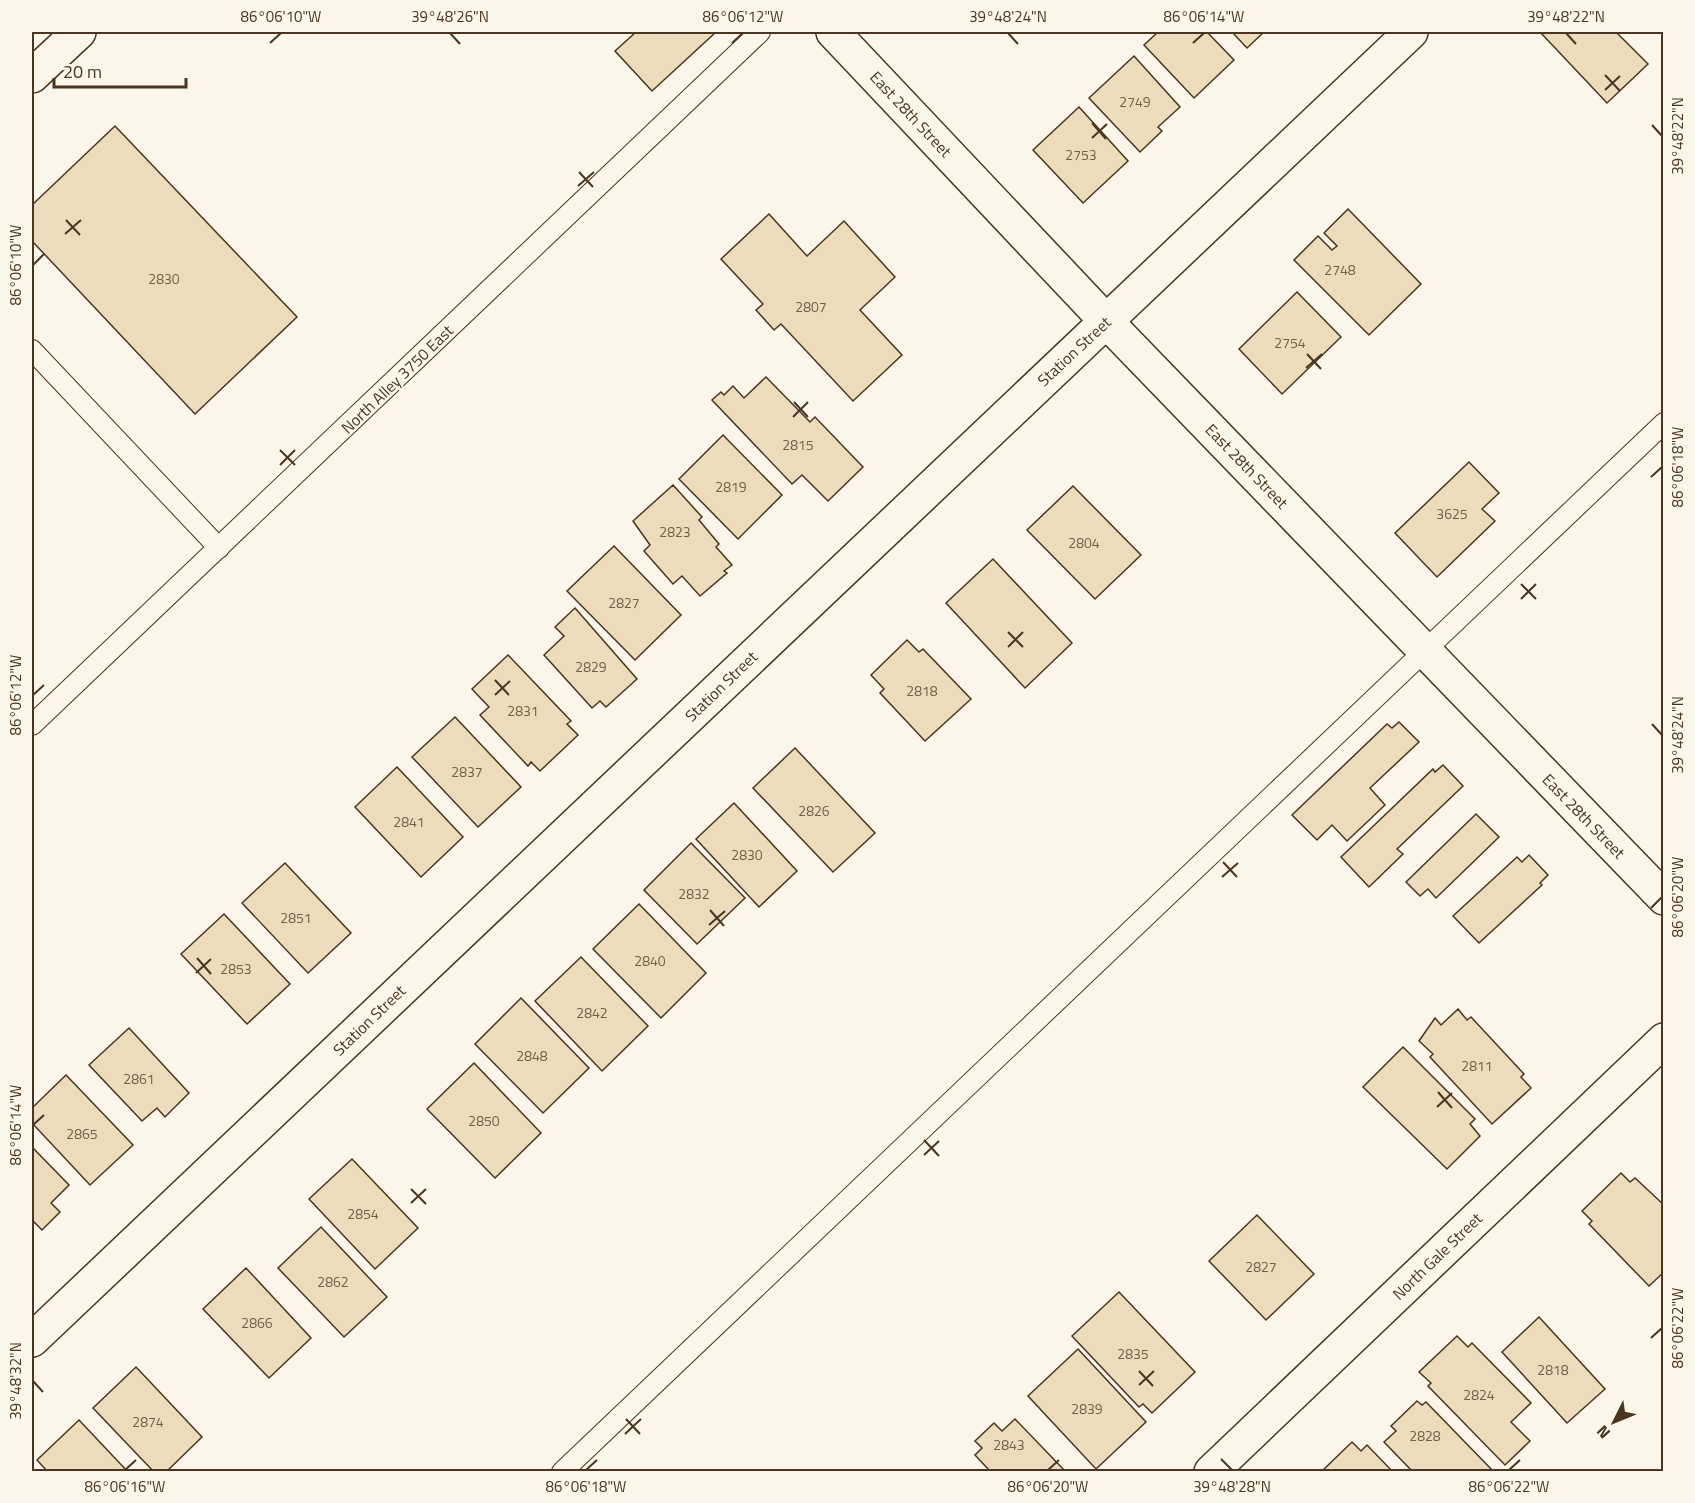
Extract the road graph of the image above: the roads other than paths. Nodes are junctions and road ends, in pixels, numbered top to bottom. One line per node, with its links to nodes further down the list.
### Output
1 (79, 32): 5 (street)
2 (760, 32): 9 (lane, North Alley 3750 East)
3 (833, 32): 6 (street, East 28th Street)
4 (1411, 32): 6 (street, Station Street)
5 (32, 76)
6 (1106, 321): 10 (street, East 28th Street); 14 (street, Station Street)
7 (32, 350): 9 (lane)
8 (1664, 423): 10 (lane)
9 (219, 548): 11 (lane, North Alley 3750 East)
10 (1424, 650): 12 (street, East 28th Street); 15 (lane)
11 (32, 725)
12 (1664, 898)
13 (1664, 1040): 16 (street, North Gale Street)
14 (32, 1341)
15 (562, 1472)
16 (1211, 1472)

